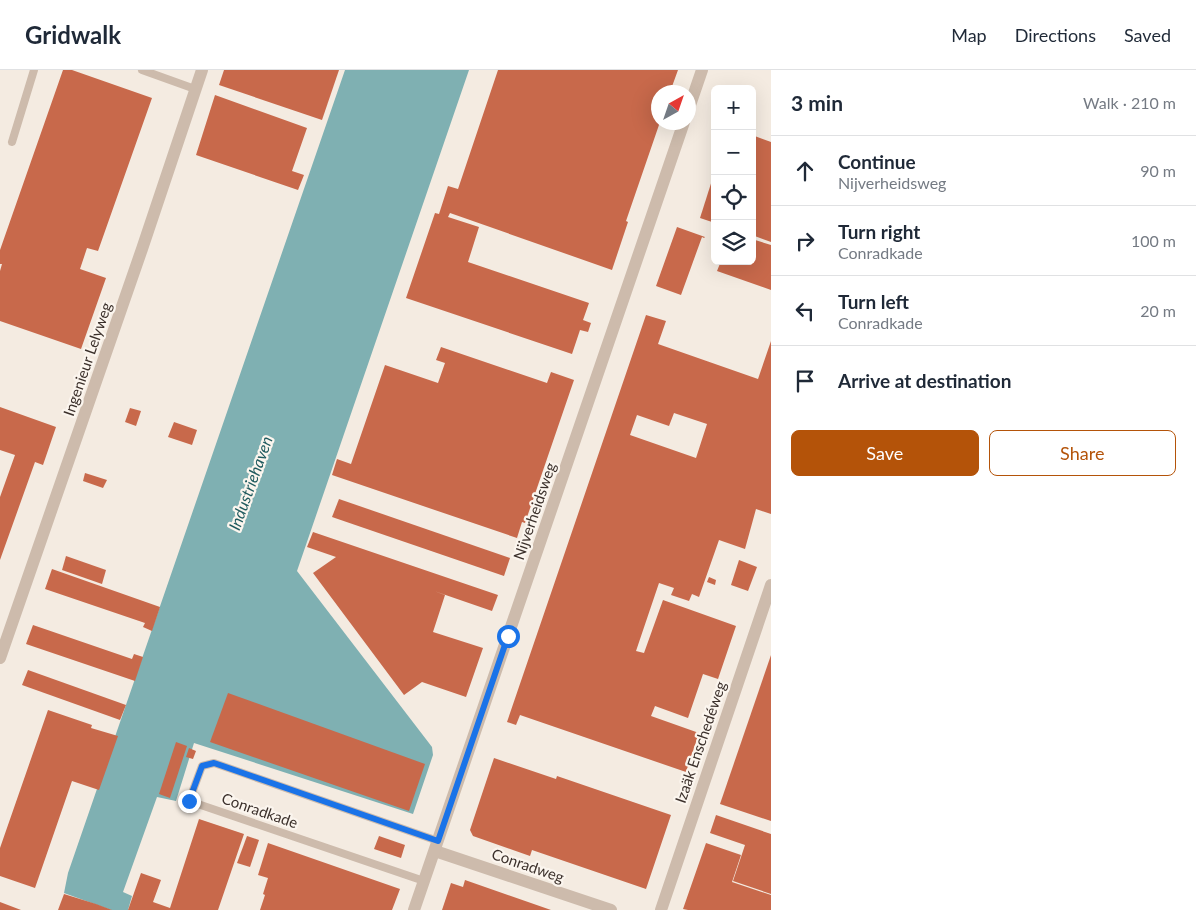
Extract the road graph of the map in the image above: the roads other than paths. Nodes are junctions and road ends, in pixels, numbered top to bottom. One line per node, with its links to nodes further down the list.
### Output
1 (34, 70): 8 (lane)
2 (142, 70): 6 (lane)
3 (201, 70): 6 (street, Ingenieur Lelyweg)
4 (702, 70): 5 (street)
5 (696, 88)
6 (195, 89): 10 (street, Ingenieur Lelyweg)
7 (681, 130): 11 (street, Nijverheidsweg)
8 (12, 142)
9 (771, 585): 15 (street, Izaäk Enschedéweg)
10 (0, 658)
11 (436, 846): 12 (street, Nijverheidsweg); 12 (lane, Conradkade); 14 (street, Conradweg)
12 (424, 881): 13 (street, Nijverheidsweg)
13 (414, 910)
14 (611, 910)
15 (661, 910)

